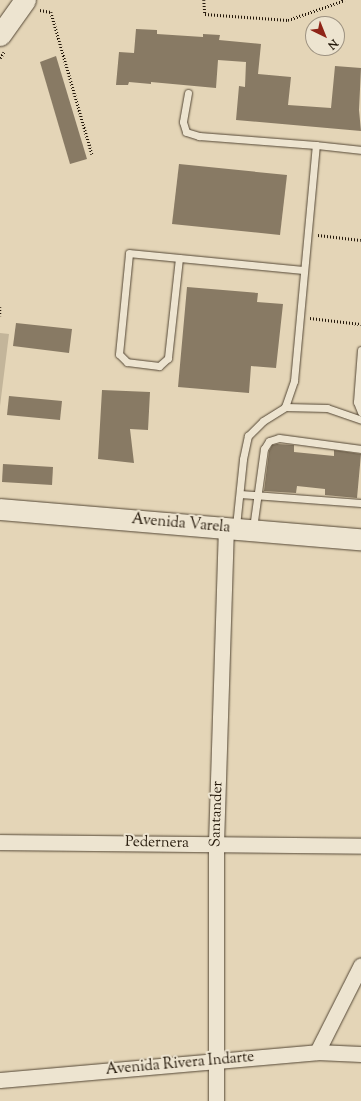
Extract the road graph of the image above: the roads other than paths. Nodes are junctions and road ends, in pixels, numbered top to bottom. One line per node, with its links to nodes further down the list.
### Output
1 (31, 5): 2 (main road)
2 (0, 35)
3 (188, 93): 4 (lane)
4 (316, 145): 5 (lane); 7 (lane)
5 (361, 150)
6 (179, 258): 6 (lane); 7 (lane)
7 (302, 270): 9 (lane)
8 (361, 350): 10 (lane)
9 (285, 407): 11 (lane); 13 (lane)
10 (361, 412)
11 (361, 420)
12 (361, 449): 14 (lane)
13 (240, 494): 14 (lane); 17 (lane)
14 (257, 495): 15 (lane); 17 (lane)
15 (361, 503)
16 (0, 509): 17 (main road, Avenida Varela)
17 (238, 528): 18 (main road, Avenida Varela); 20 (street, Santander)
18 (361, 540)
19 (0, 842): 20 (street, Pedernera)
20 (216, 844): 21 (street, Pedernera); 25 (street, Santander)
21 (361, 846)
22 (361, 965): 23 (street)
23 (317, 1052): 24 (street, Avenida Rivera Indarte); 25 (street, Avenida Rivera Indarte)
24 (361, 1054)
25 (216, 1060): 26 (street, Avenida Rivera Indarte); 27 (street, Santander)
26 (0, 1080)
27 (216, 1101)

